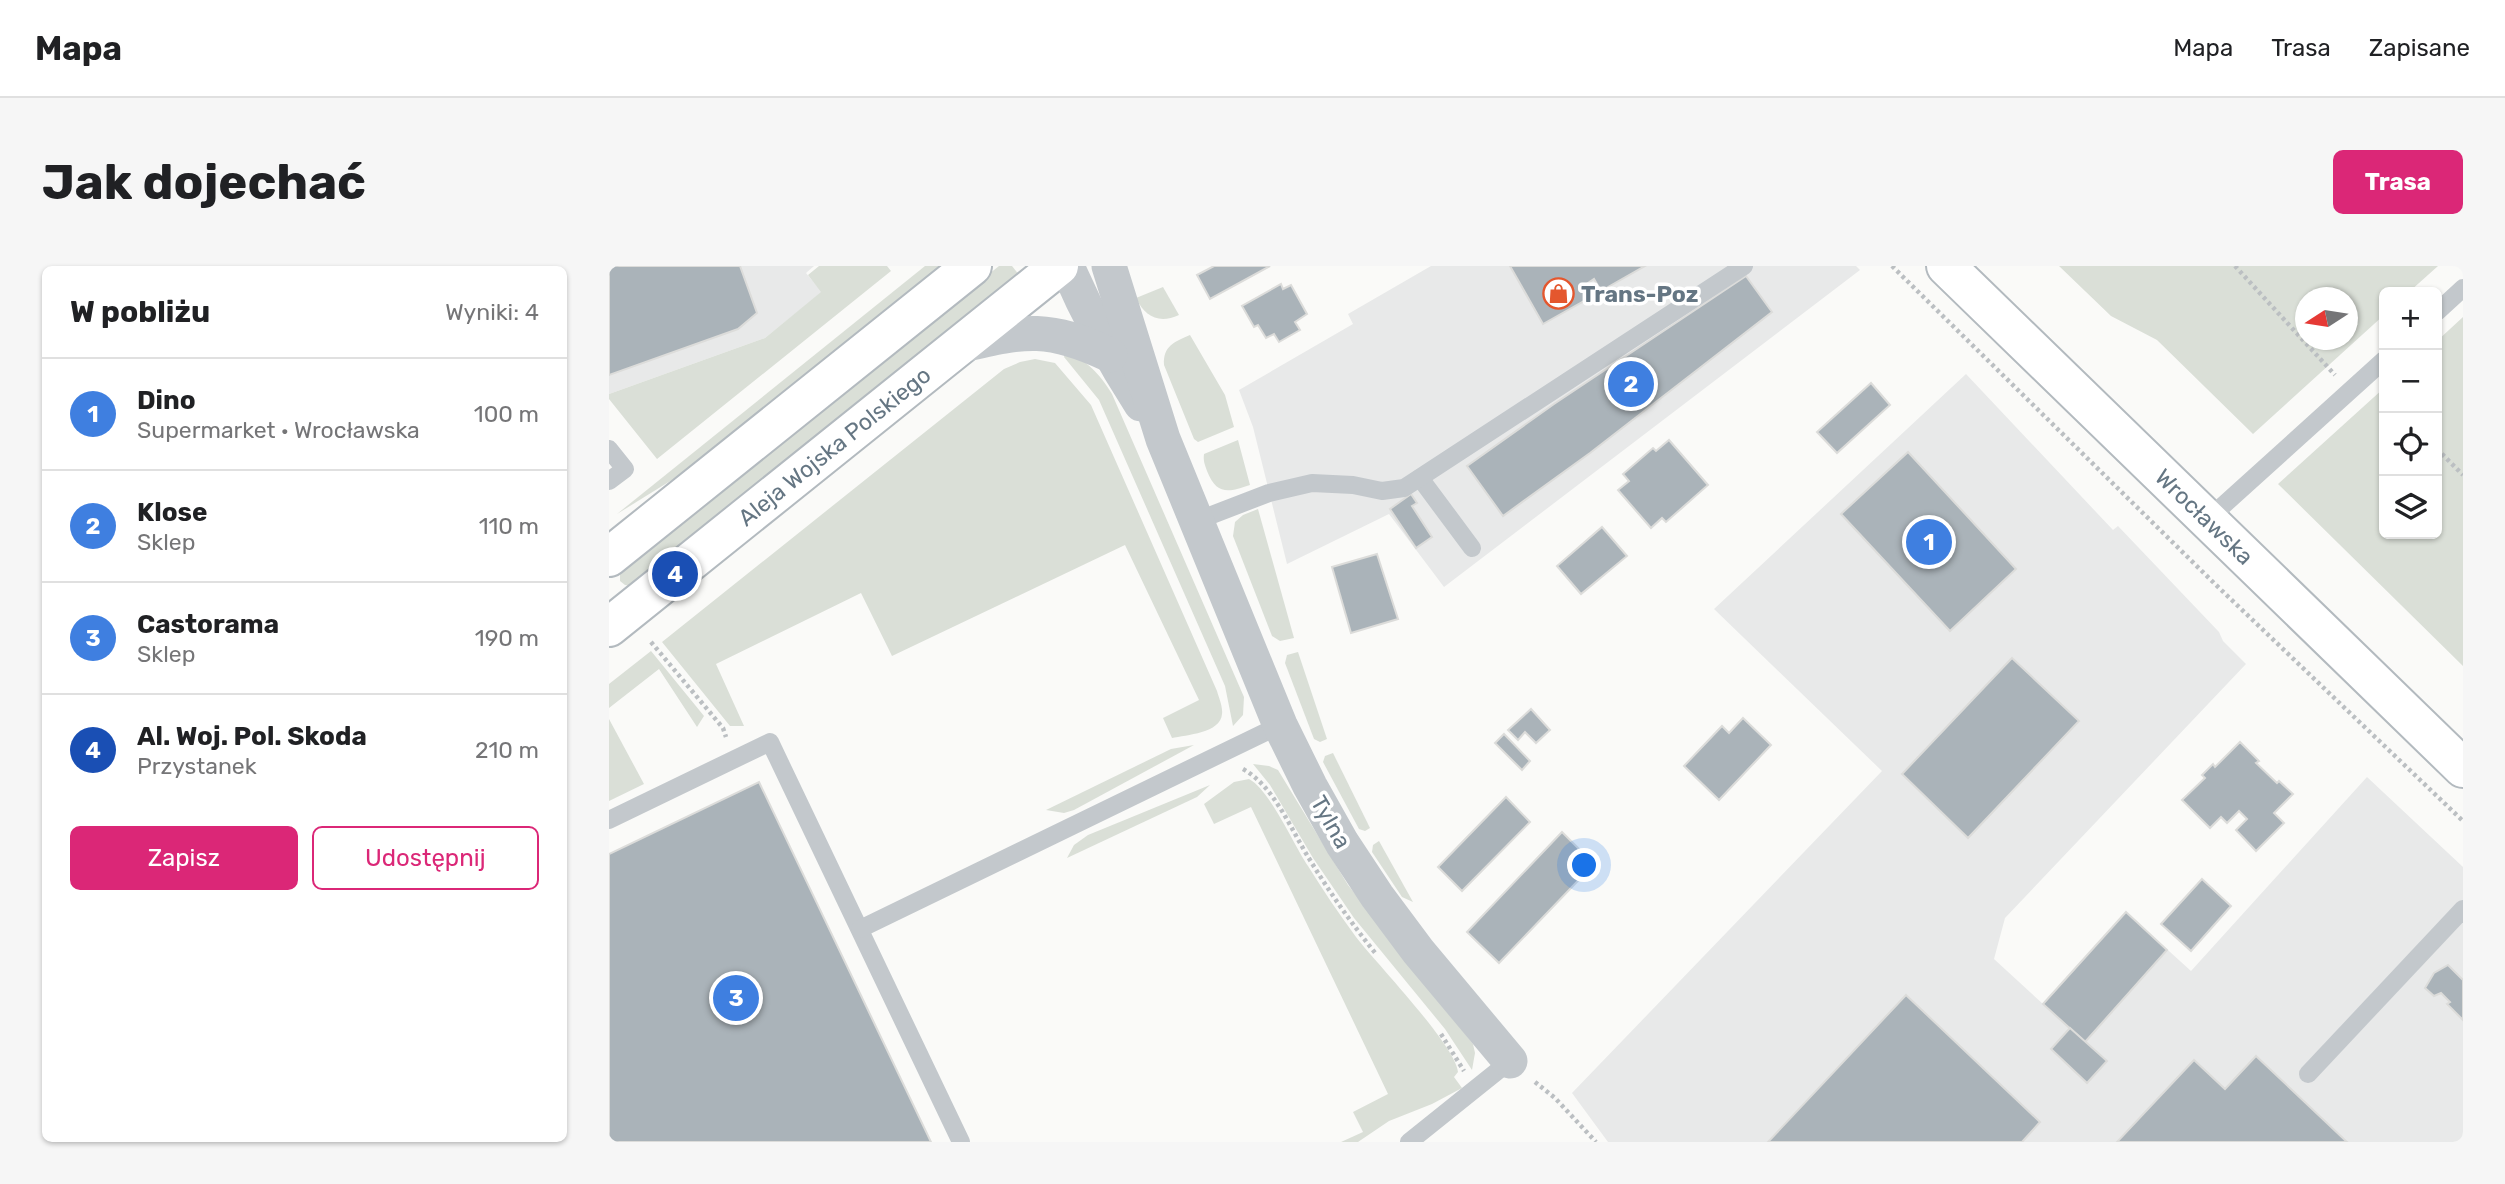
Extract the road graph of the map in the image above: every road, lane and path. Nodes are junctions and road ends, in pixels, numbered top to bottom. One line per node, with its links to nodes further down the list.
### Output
1 (972, 266): 24 (street)
2 (1059, 266): 11 (street, Aleja Wojska Polskiego)
3 (1067, 266): 12 (street, Tylna)
4 (1109, 266): 15 (street, Tylna)
5 (1744, 266): 19 (lane)
6 (1892, 266): 31 (path)
7 (1947, 266): 21 (street, Wrocławska)
8 (2235, 266): 14 (path)
9 (2463, 288): 10 (lane)
10 (2442, 307)
11 (963, 345): 12 (street); 25 (street, Aleja Wojska Polskiego)
12 (1109, 355): 15 (street, Tylna)
13 (2379, 365): 14 (lane)
14 (2350, 391): 21 (lane)
15 (1163, 439): 22 (street, Tylna)
16 (609, 449): 20 (lane)
17 (2442, 454): 18 (path)
18 (2463, 475)
19 (1420, 478): 22 (lane); 23 (lane)
20 (609, 481)
21 (2207, 520): 29 (street, Wrocławska)
22 (1196, 521): 27 (street, Tylna)
23 (1472, 548)
24 (609, 557)
25 (609, 627)
26 (651, 642): 28 (path)
27 (1280, 725): 33 (lane); 34 (street, Tylna)
28 (735, 759): 30 (lane); 33 (lane)
29 (2463, 768)
30 (609, 820)
31 (2463, 821)
32 (2463, 909): 35 (lane)
33 (860, 929): 36 (lane)
34 (1510, 1061): 37 (lane); 38 (path)
35 (2308, 1074)
36 (961, 1142)
37 (1409, 1142)
38 (1596, 1142)

